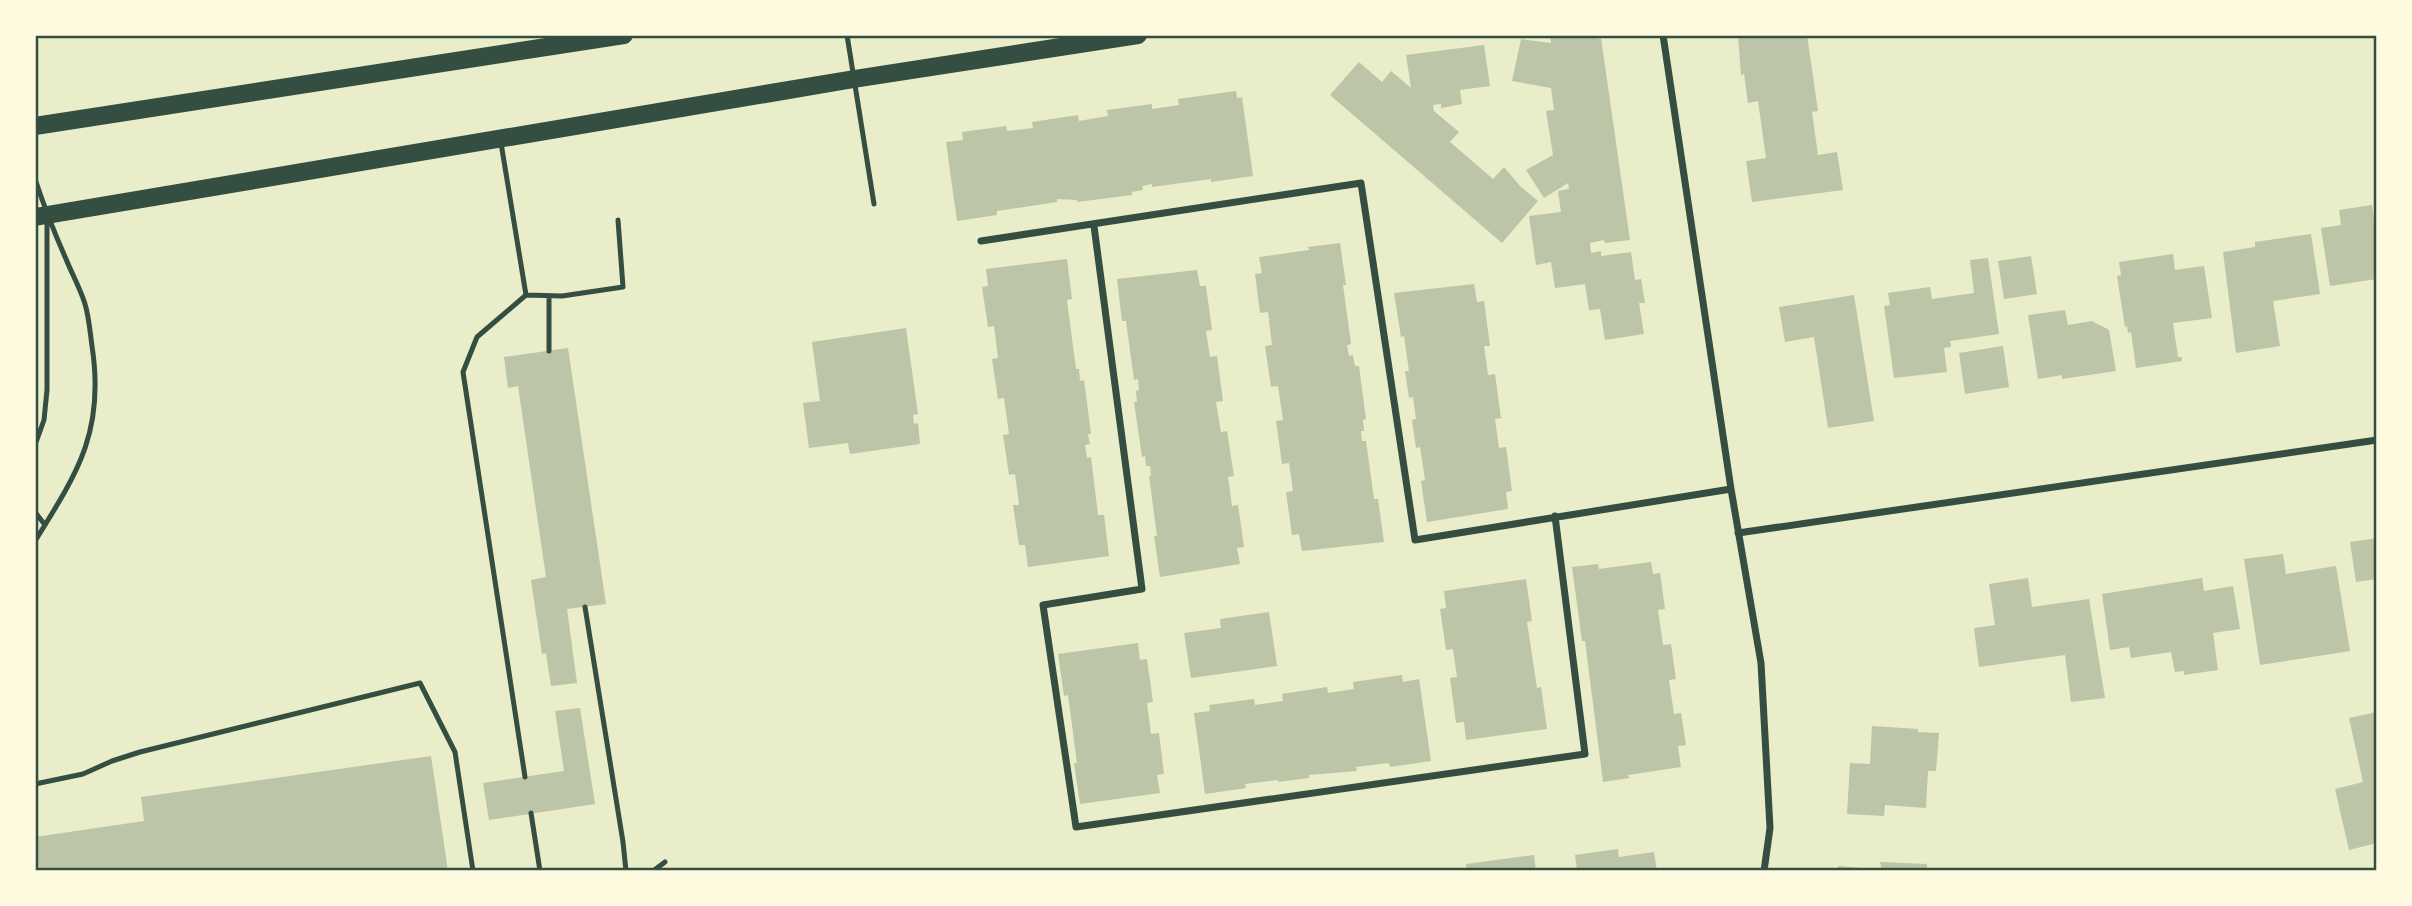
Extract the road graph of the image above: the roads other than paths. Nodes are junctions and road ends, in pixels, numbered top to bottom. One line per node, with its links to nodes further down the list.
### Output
1 (624, 35): 6 (main road)
2 (847, 35): 5 (lane)
3 (1138, 35): 5 (main road)
4 (1663, 35): 19 (street)
5 (854, 79): 7 (main road); 9 (lane)
6 (35, 126)
7 (501, 140): 10 (main road); 14 (lane)
8 (35, 179): 10 (lane)
9 (874, 204)
10 (41, 216): 18 (lane); 22 (lane)
11 (618, 220): 15 (lane)
12 (1094, 226): 13 (street); 21 (street); 21 (street)
13 (981, 241)
14 (526, 295): 15 (lane); 27 (lane)
15 (549, 296): 16 (lane)
16 (549, 351)
17 (2377, 440): 24 (street)
18 (35, 445)
19 (1731, 489): 21 (street); 24 (street)
20 (35, 512): 22 (lane)
21 (1555, 516)
22 (45, 525): 23 (lane); 25 (lane)
23 (35, 526)
24 (1738, 533): 35 (street)
25 (35, 541)
26 (585, 607): 33 (lane)
27 (525, 777)
28 (35, 784): 31 (lane)
29 (531, 813): 32 (lane)
30 (665, 862): 34 (lane)
31 (473, 871)
32 (540, 871)
33 (626, 871)
34 (653, 871)
35 (1764, 871)

